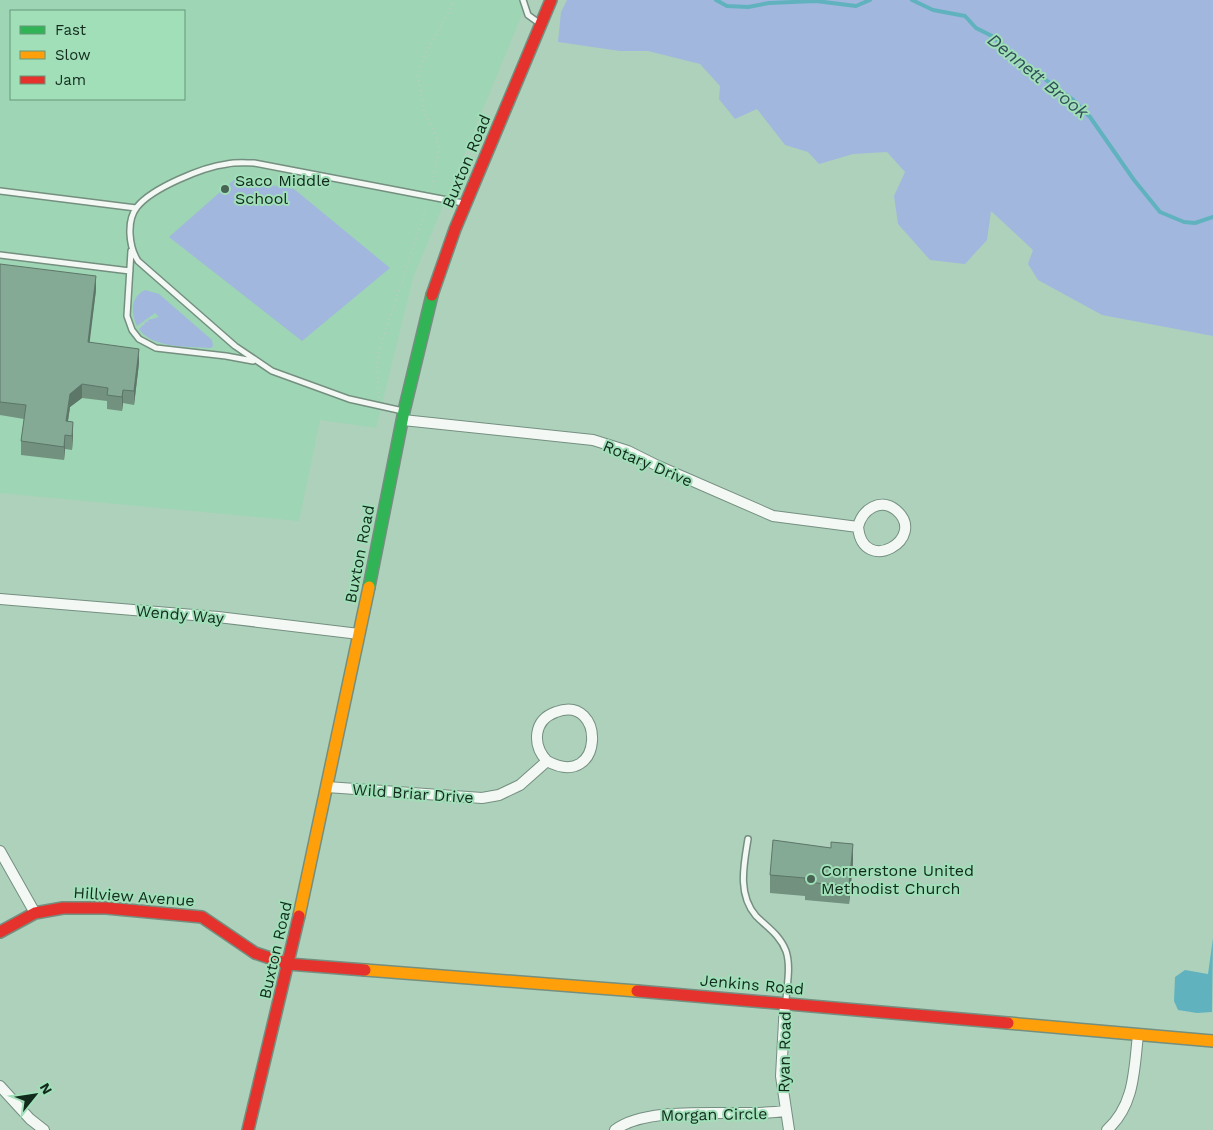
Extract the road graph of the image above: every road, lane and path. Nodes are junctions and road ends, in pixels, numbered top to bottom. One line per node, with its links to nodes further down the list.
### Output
1 (455, 0): 5 (path)
2 (523, 0): 4 (lane)
3 (551, 0): 4 (street, Buxton Road)
4 (541, 24): 7 (street, Buxton Road)
5 (432, 187)
6 (0, 191): 8 (lane)
7 (466, 204): 8 (lane); 17 (street, Buxton Road)
8 (136, 208): 10 (lane)
9 (426, 208): 16 (path)
10 (131, 250): 12 (lane); 15 (lane)
11 (0, 255): 12 (lane)
12 (130, 271): 14 (lane)
13 (155, 316): 14 (path)
14 (132, 330): 15 (lane)
15 (256, 362): 16 (lane)
16 (378, 406): 17 (lane)
17 (403, 416): 18 (street, Rotary Drive); 20 (street, Buxton Road)
18 (858, 527): 18 (street)
19 (0, 599): 20 (street, Wendy Way)
20 (359, 634): 22 (street, Buxton Road)
21 (547, 761): 21 (street); 22 (street, Wild Briar Drive)
22 (327, 787): 27 (street, Buxton Road)
23 (748, 838): 28 (lane)
24 (0, 851): 25 (street)
25 (35, 912): 26 (street, Hillview Avenue); 27 (street, Hillview Avenue)
26 (0, 932)
27 (288, 964): 28 (street, Jenkins Road); 34 (street, Buxton Road)
28 (786, 1003): 29 (street, Jenkins Road); 32 (street, Ryan Road)
29 (1138, 1035): 30 (street, Jenkins Road); 37 (street)
30 (1213, 1041)
31 (0, 1086): 33 (street)
32 (785, 1111): 35 (street, Morgan Circle); 36 (street, Ryan Road)
33 (44, 1130)
34 (248, 1130)
35 (615, 1130)
36 (789, 1130)
37 (1107, 1130)

